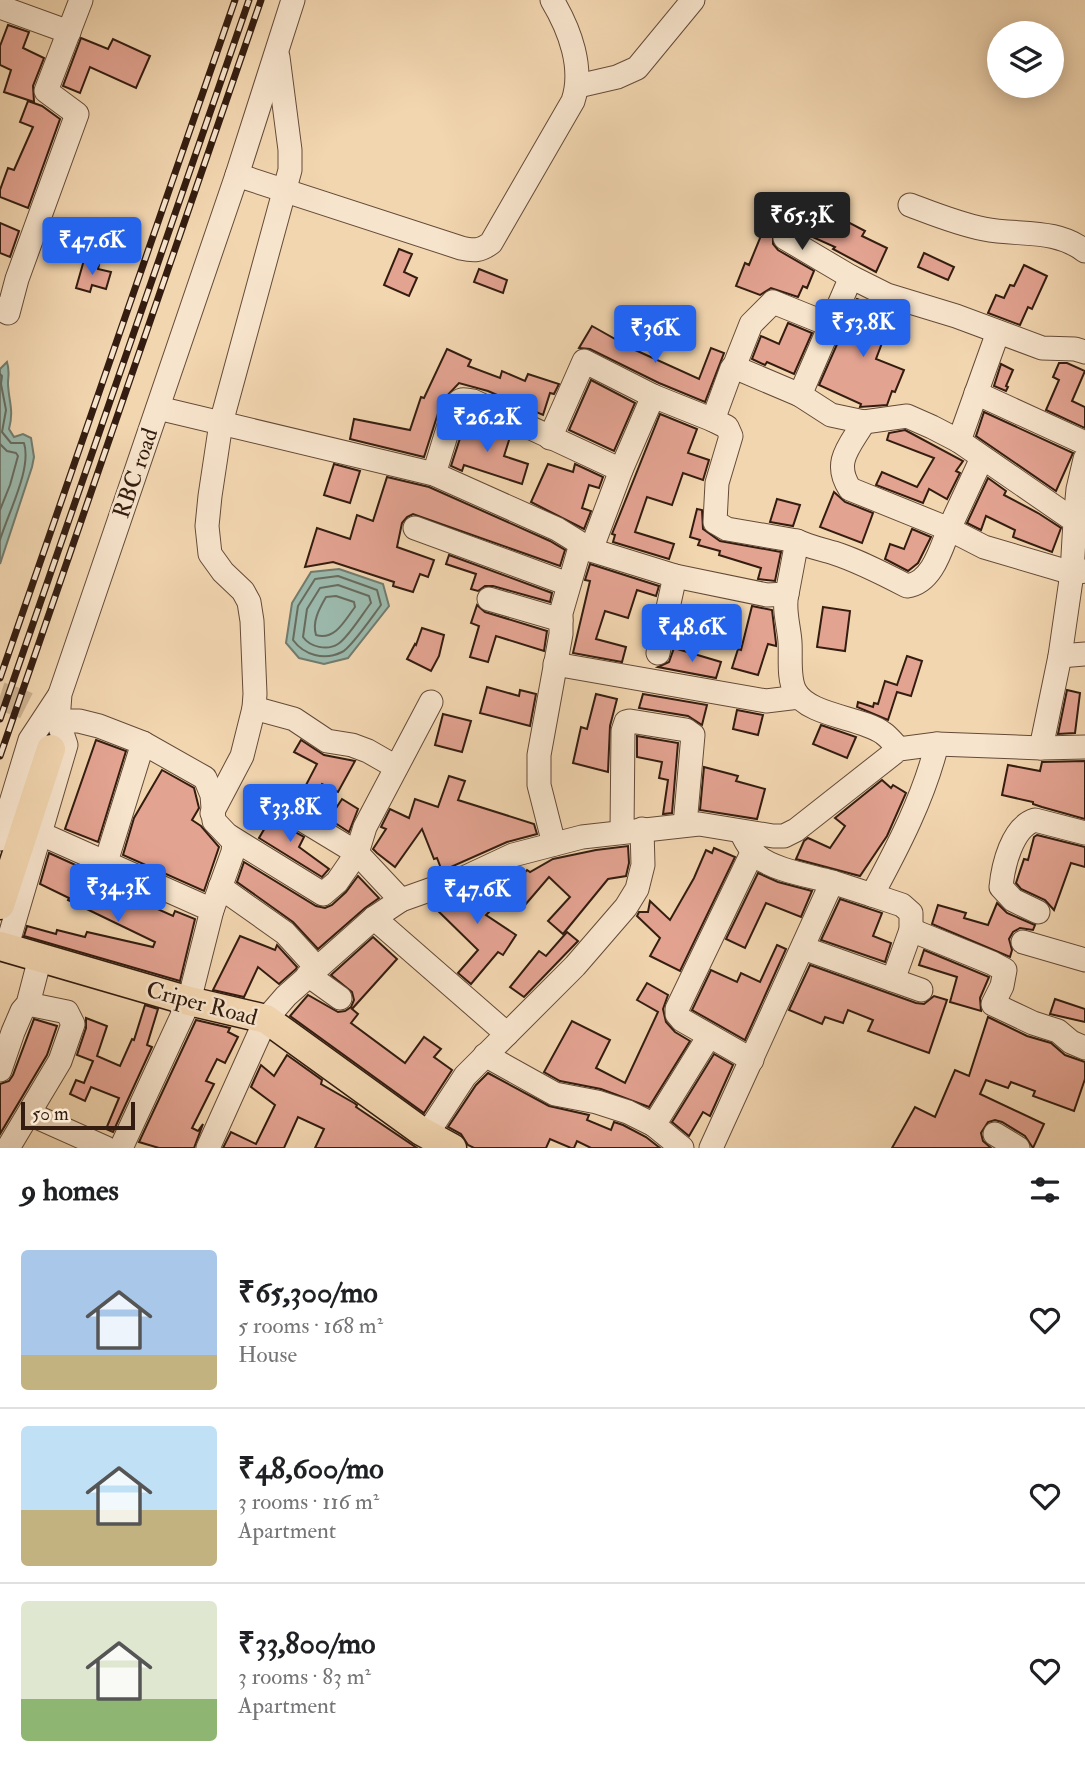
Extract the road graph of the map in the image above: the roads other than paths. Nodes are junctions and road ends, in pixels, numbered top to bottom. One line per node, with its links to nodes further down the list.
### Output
1 (81, 0): 6 (street)
2 (293, 0): 7 (street, RBC road)
3 (552, 0): 8 (street)
4 (693, 0): 8 (street)
5 (9, 6): 6 (street)
6 (69, 32): 15 (street)
7 (277, 51): 9 (street, RBC road); 10 (street)
8 (578, 86): 10 (street)
9 (237, 174): 10 (street); 23 (street, RBC road)
10 (286, 190): 26 (street)
11 (910, 205): 13 (street)
12 (785, 237): 14 (street)
13 (1085, 251)
14 (851, 277): 16 (street); 17 (street)
15 (3, 318)
16 (830, 325): 19 (street); 21 (street)
17 (998, 332): 18 (street); 20 (street)
18 (1085, 352)
19 (734, 367): 21 (street); 24 (street)
20 (976, 393): 28 (street); 29 (street)
21 (800, 395): 25 (street)
22 (653, 396): 24 (street); 27 (street); 32 (street)
23 (158, 408): 26 (street); 49 (street, RBC road)
24 (713, 420): 37 (street)
25 (864, 422): 28 (street); 36 (street)
26 (221, 423): 33 (street); 52 (street)
27 (550, 438): 32 (street); 33 (street)
28 (959, 441): 30 (street)
29 (1085, 443)
30 (982, 458): 34 (street); 36 (street)
31 (1085, 459): 34 (street)
32 (621, 470): 38 (street)
33 (434, 474): 38 (street)
34 (1080, 522): 39 (street)
35 (415, 528): 41 (street)
36 (949, 529): 37 (street); 39 (street)
37 (797, 541): 42 (street)
38 (586, 547): 40 (street); 41 (street)
39 (1079, 572): 47 (street)
40 (675, 576): 42 (street); 45 (street)
41 (568, 584): 44 (street)
42 (787, 594): 50 (street)
43 (489, 599): 44 (street)
44 (561, 620): 48 (street)
45 (658, 653)
46 (1085, 654): 47 (street)
47 (1060, 656): 57 (street)
48 (555, 664): 50 (street); 70 (street)
49 (60, 694): 53 (street, RBC road); 68 (street)
50 (799, 697): 59 (street)
51 (431, 702): 60 (street)
52 (254, 708): 60 (street); 61 (street)
53 (58, 720): 54 (street); 65 (street, RBC road)
54 (143, 743): 61 (street); 72 (street)
55 (937, 744): 57 (street); 59 (street); 75 (street)
56 (1085, 747): 57 (street)
57 (1041, 748)
58 (51, 749): 77 (main road)
59 (899, 749): 69 (street)
60 (396, 767): 71 (street)
61 (212, 813): 67 (street)
62 (296, 816): 71 (street)
63 (685, 825): 64 (street); 64 (street); 69 (street)
64 (632, 831): 70 (street); 94 (street)
65 (38, 833): 72 (street); 83 (street, RBC road)
66 (1085, 833): 79 (street)
67 (229, 836): 71 (street); 74 (street)
68 (0, 839)
69 (747, 842): 73 (street); 95 (street)
70 (554, 844): 76 (street)
71 (357, 853): 76 (street)
72 (106, 862): 78 (street)
73 (832, 882): 75 (street); 84 (street)
74 (220, 887): 78 (street); 87 (street)
75 (872, 895): 81 (street)
76 (401, 900): 80 (street)
77 (0, 905)
78 (212, 910): 91 (street)
79 (1038, 912)
80 (374, 918): 87 (street); 94 (street)
81 (911, 930): 88 (street); 96 (street)
82 (1023, 943): 86 (street)
83 (3, 948): 85 (main road, Criper Road)
84 (803, 948): 88 (street); 98 (street)
85 (40, 958): 91 (main road, Criper Road); 92 (street)
86 (1085, 960)
87 (313, 972): 90 (street); 93 (street)
88 (893, 980): 89 (street)
89 (921, 990)
90 (340, 998)
91 (189, 1001): 93 (main road, Criper Road); 106 (street)
92 (28, 1004): 99 (street); 100 (street)
93 (266, 1019): 103 (main road, Criper Road); 107 (street)
94 (507, 1034): 97 (street)
95 (709, 1036): 98 (street); 101 (street)
96 (1085, 1048)
97 (485, 1055): 101 (street); 103 (street)
98 (752, 1060): 110 (street)
99 (0, 1070)
100 (30, 1114): 104 (street); 105 (street)
101 (654, 1125): 109 (street)
102 (995, 1134): 111 (street)
103 (420, 1138): 108 (main road, Criper Road)
104 (8, 1148)
105 (106, 1148)
106 (121, 1148)
107 (208, 1148)
108 (453, 1148)
109 (682, 1148)
110 (710, 1148)
111 (1018, 1148)

